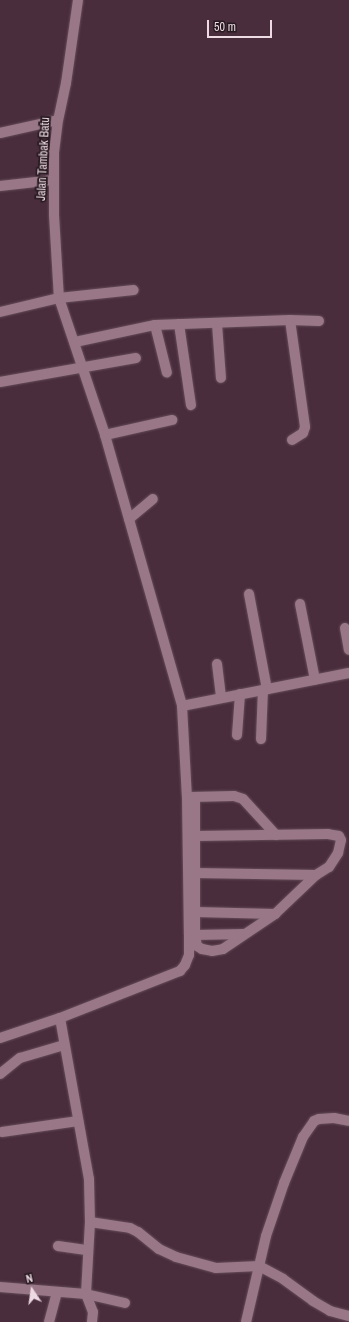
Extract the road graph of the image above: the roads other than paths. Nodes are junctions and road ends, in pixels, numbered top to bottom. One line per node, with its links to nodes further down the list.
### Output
1 (78, 0): 2 (street, Jalan Tambak Batu)
2 (58, 120): 3 (street); 4 (street, Jalan Tambak Batu)
3 (0, 133)
4 (54, 180): 5 (street); 7 (street, Jalan Tambak Batu)
5 (0, 186)
6 (134, 290): 7 (street)
7 (60, 298): 8 (street); 14 (street, Jalan Tambak Batu)
8 (0, 312)
9 (290, 320): 10 (street); 12 (street); 23 (street)
10 (319, 321)
11 (179, 324): 12 (street); 13 (street); 20 (street)
12 (217, 324): 18 (street)
13 (156, 325): 14 (street); 17 (street)
14 (75, 342): 16 (street, Jalan Tambak Batu)
15 (136, 358): 16 (street)
16 (82, 367): 19 (street); 22 (street, Jalan Tambak Batu)
17 (167, 373)
18 (221, 378)
19 (0, 382)
20 (191, 405)
21 (172, 420): 22 (street)
22 (105, 435): 25 (street, Jalan Tambak Batu)
23 (292, 440)
24 (152, 499): 25 (street)
25 (129, 519): 36 (street, Jalan Tambak Batu)
26 (249, 594): 33 (street)
27 (300, 604): 32 (street)
28 (344, 628): 29 (street)
29 (349, 650)
30 (218, 664): 35 (street)
31 (349, 673): 32 (street)
32 (315, 680): 33 (street)
33 (265, 689): 34 (street); 38 (street)
34 (240, 694): 35 (street); 37 (street)
35 (221, 698): 36 (street)
36 (182, 706): 39 (street, Jalan Tambak Batu)
37 (237, 734)
38 (261, 739)
39 (191, 797): 40 (street); 41 (street); 48 (street)
40 (276, 835): 41 (street); 43 (street)
41 (196, 836): 42 (street)
42 (195, 873): 43 (street); 44 (street)
43 (316, 875): 45 (street)
44 (196, 912): 45 (street); 47 (street)
45 (275, 914): 46 (street)
46 (244, 934): 47 (street); 47 (street)
47 (195, 935)
48 (60, 1018): 49 (street); 50 (street)
49 (0, 1038)
50 (64, 1044): 51 (street); 53 (street)
51 (0, 1074)
52 (349, 1121): 58 (street)
53 (78, 1122): 54 (street); 55 (street)
54 (2, 1132)
55 (90, 1222): 57 (street); 58 (street)
56 (58, 1246): 57 (street)
57 (88, 1250): 61 (street)
58 (259, 1266): 63 (street); 66 (street)
59 (0, 1287): 60 (street)
60 (57, 1292): 61 (street); 64 (street)
61 (86, 1294): 62 (street); 65 (street)
62 (125, 1303)
63 (349, 1316)
64 (49, 1322)
65 (92, 1322)
66 (246, 1322)

